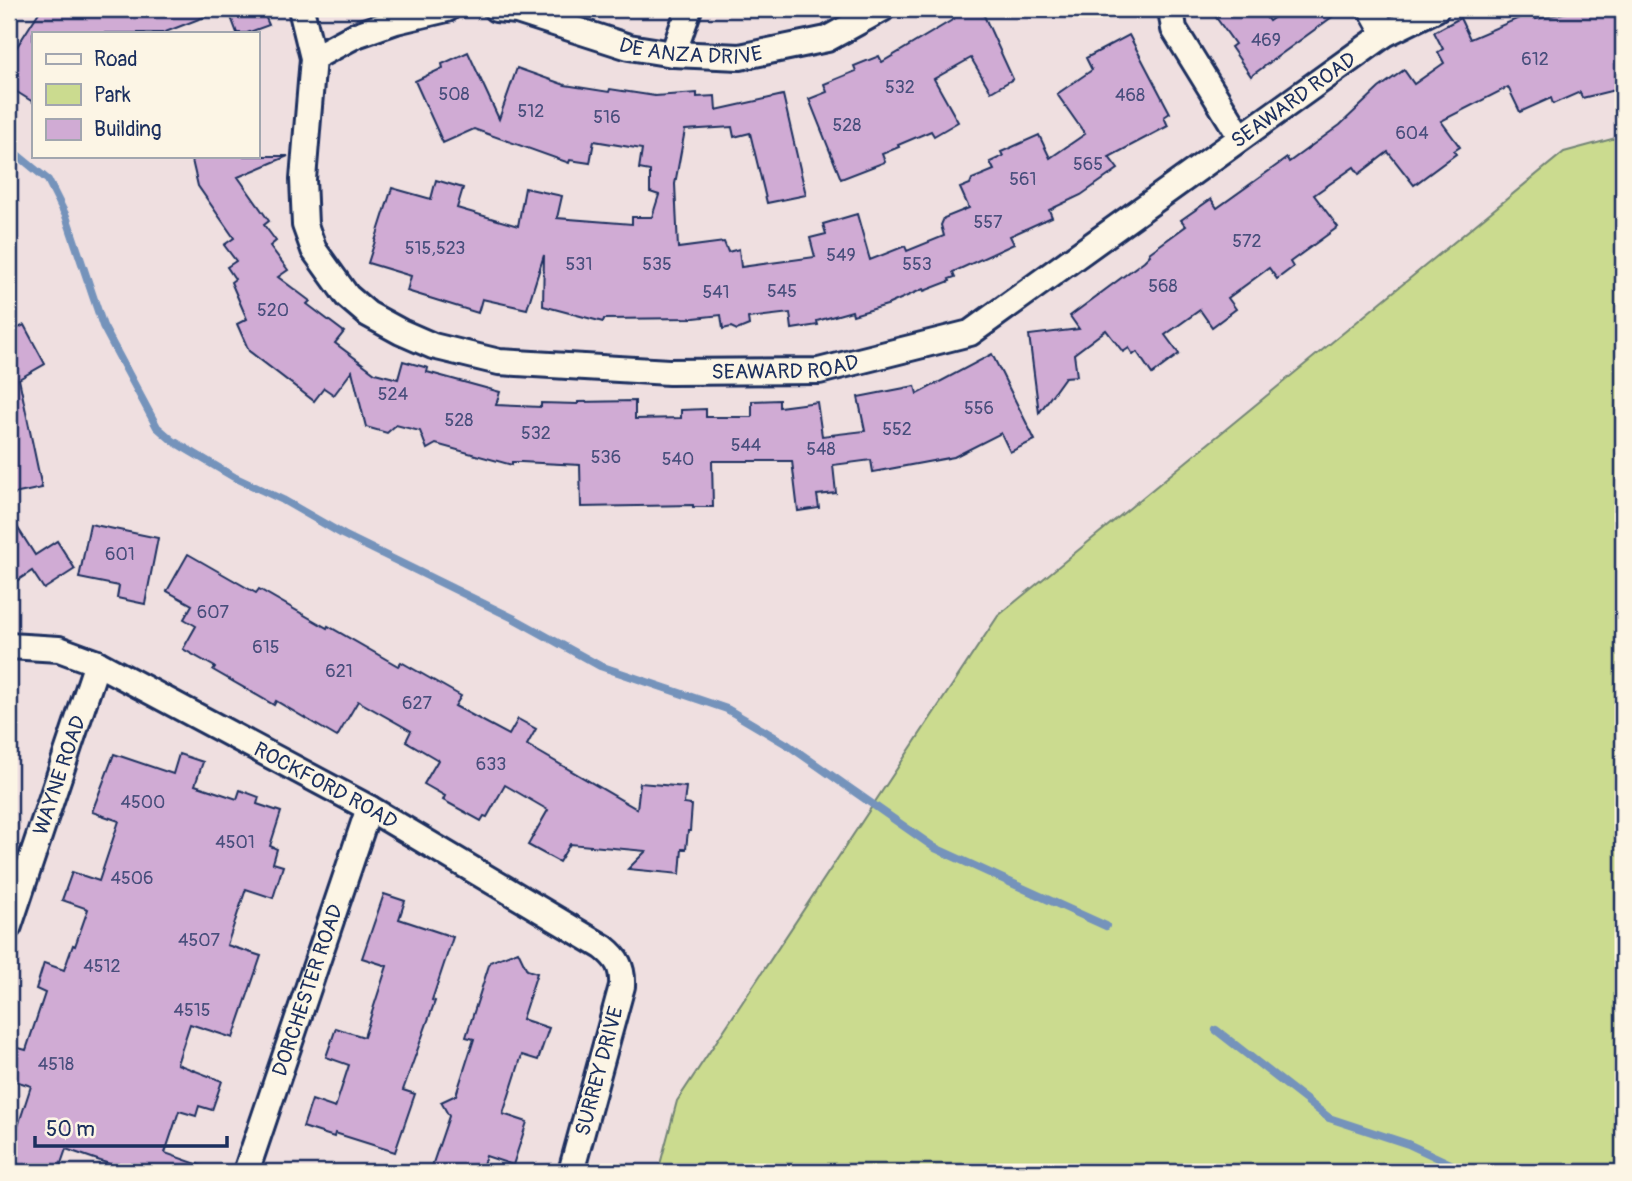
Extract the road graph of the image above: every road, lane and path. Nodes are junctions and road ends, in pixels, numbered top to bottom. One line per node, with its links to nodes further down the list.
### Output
1 (301, 9): 11 (street, SEAWARD ROAD)
2 (447, 9): 11 (street)
3 (496, 9): 10 (street, DE ANZA DRIVE)
4 (689, 9): 10 (street)
5 (882, 9): 10 (street, DE ANZA DRIVE)
6 (1171, 9): 12 (street)
7 (1371, 9): 9 (street)
8 (1436, 9): 9 (street, SEAWARD ROAD)
9 (1385, 34): 12 (street, SEAWARD ROAD)
10 (673, 54)
11 (313, 58): 12 (street, SEAWARD ROAD)
12 (1240, 136)
13 (9, 646): 14 (street, ROCKFORD ROAD)
14 (97, 663): 15 (street, ROCKFORD ROAD); 16 (street, WAYNE ROAD)
15 (369, 808): 17 (street, ROCKFORD ROAD); 18 (street, DORCHESTER ROAD)
16 (9, 926)
17 (623, 970): 19 (street, SURREY DRIVE)
18 (246, 1172)
19 (570, 1172)

